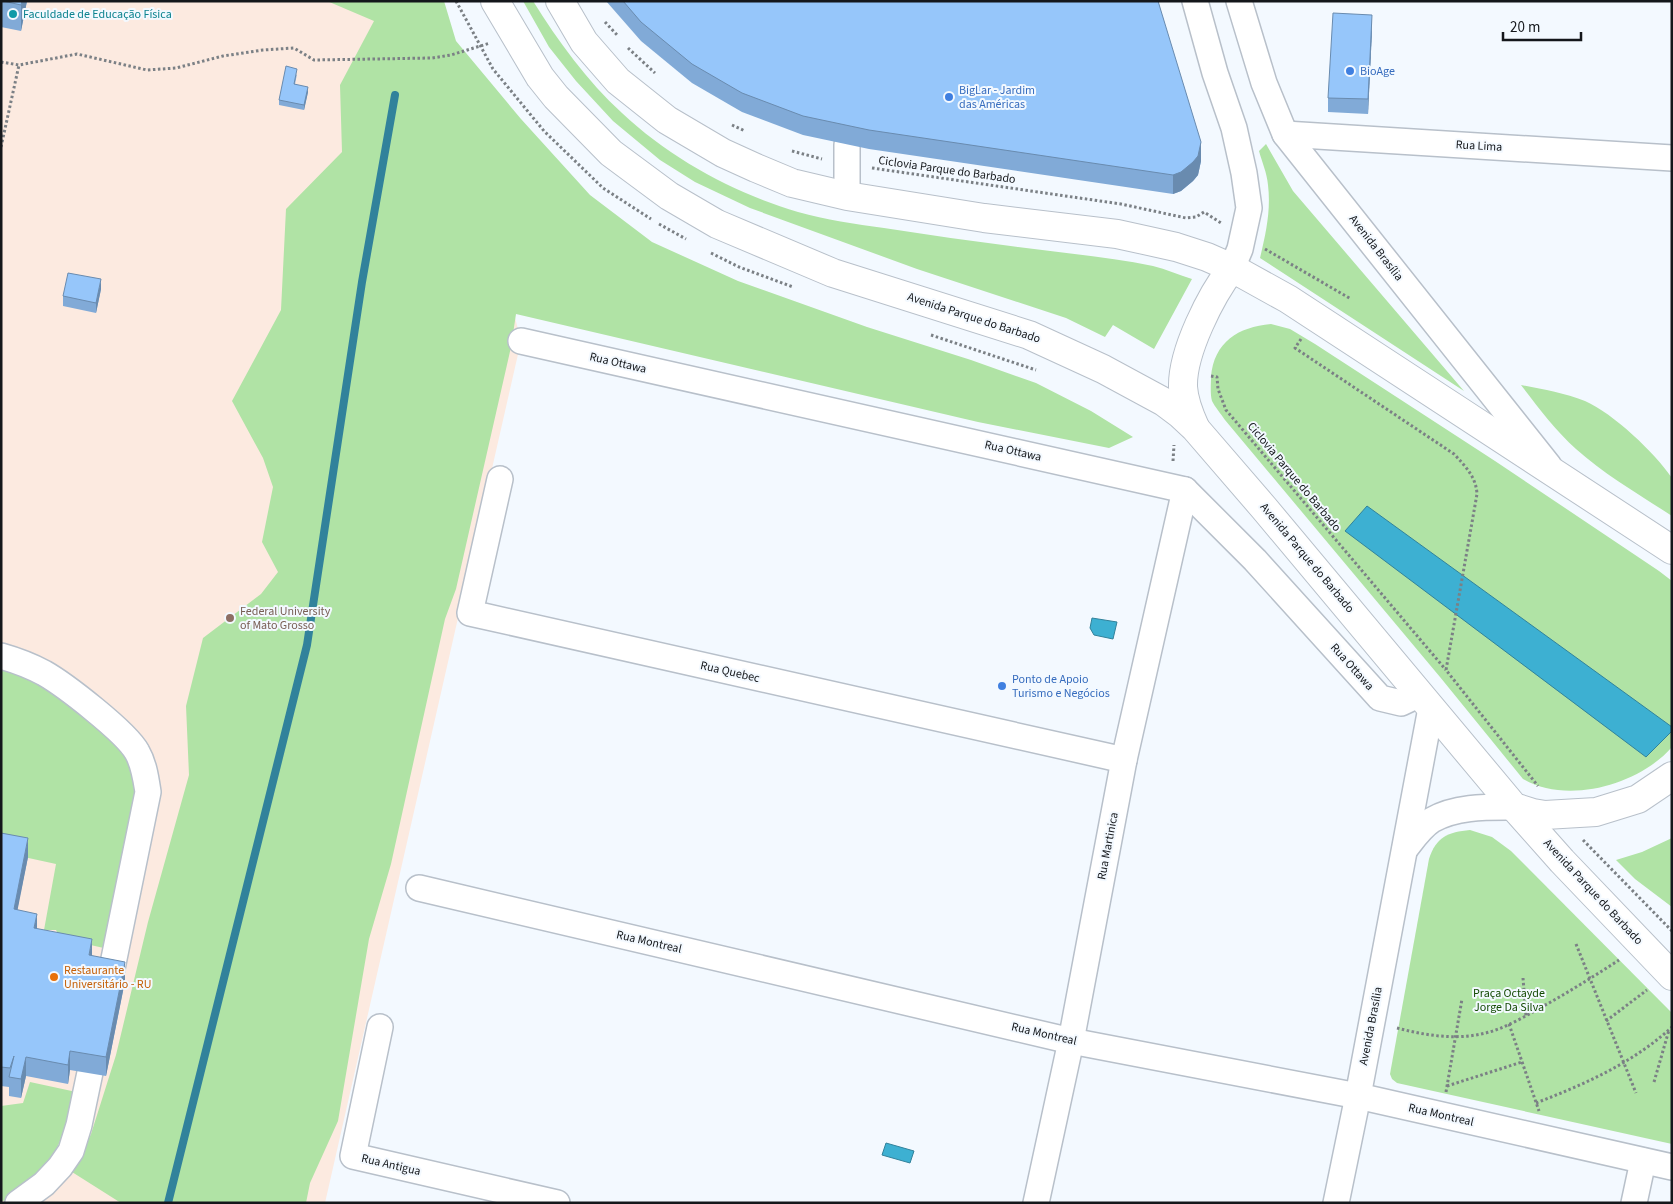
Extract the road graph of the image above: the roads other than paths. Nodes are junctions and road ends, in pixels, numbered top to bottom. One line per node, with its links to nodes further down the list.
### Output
1 (495, 1): 11 (main road, Avenida Parque do Barbado)
2 (560, 1): 8 (main road)
3 (1195, 1): 9 (street)
4 (1240, 1): 5 (street, Avenida Brasília)
5 (1285, 134): 7 (street, Rua Lima); 12 (street, Avenida Brasília)
6 (847, 154): 8 (street)
7 (1672, 158)
8 (847, 196): 9 (main road)
9 (1232, 268): 11 (main road); 12 (main road)
10 (521, 341): 14 (street, Rua Ottawa)
11 (1195, 428): 17 (main road, Avenida Parque do Barbado)
12 (1554, 472): 15 (main road)
13 (500, 479): 18 (street, Rua Quebec)
14 (1185, 490): 17 (street, Rua Ottawa); 18 (street, Rua Martinica)
15 (1672, 550)
16 (1, 656): 29 (street)
17 (1426, 701): 20 (main road, Avenida Parque do Barbado); 21 (street, Avenida Brasília)
18 (1124, 760): 25 (street, Rua Martinica)
19 (1672, 776): 20 (main road)
20 (1514, 807): 21 (street); 23 (main road, Avenida Parque do Barbado)
21 (1405, 848): 26 (street, Avenida Brasília)
22 (418, 888): 25 (street, Rua Montreal)
23 (1672, 976)
24 (380, 1027): 30 (street, Rua Antigua)
25 (1071, 1041): 26 (street, Rua Montreal); 31 (street, Rua Martinica)
26 (1358, 1096): 27 (street, Rua Montreal); 32 (street, Avenida Brasília)
27 (1643, 1161): 28 (street, Rua Montreal); 33 (street)
28 (1672, 1167)
29 (18, 1203)
30 (557, 1203)
31 (1036, 1203)
32 (1336, 1203)
33 (1634, 1203)

